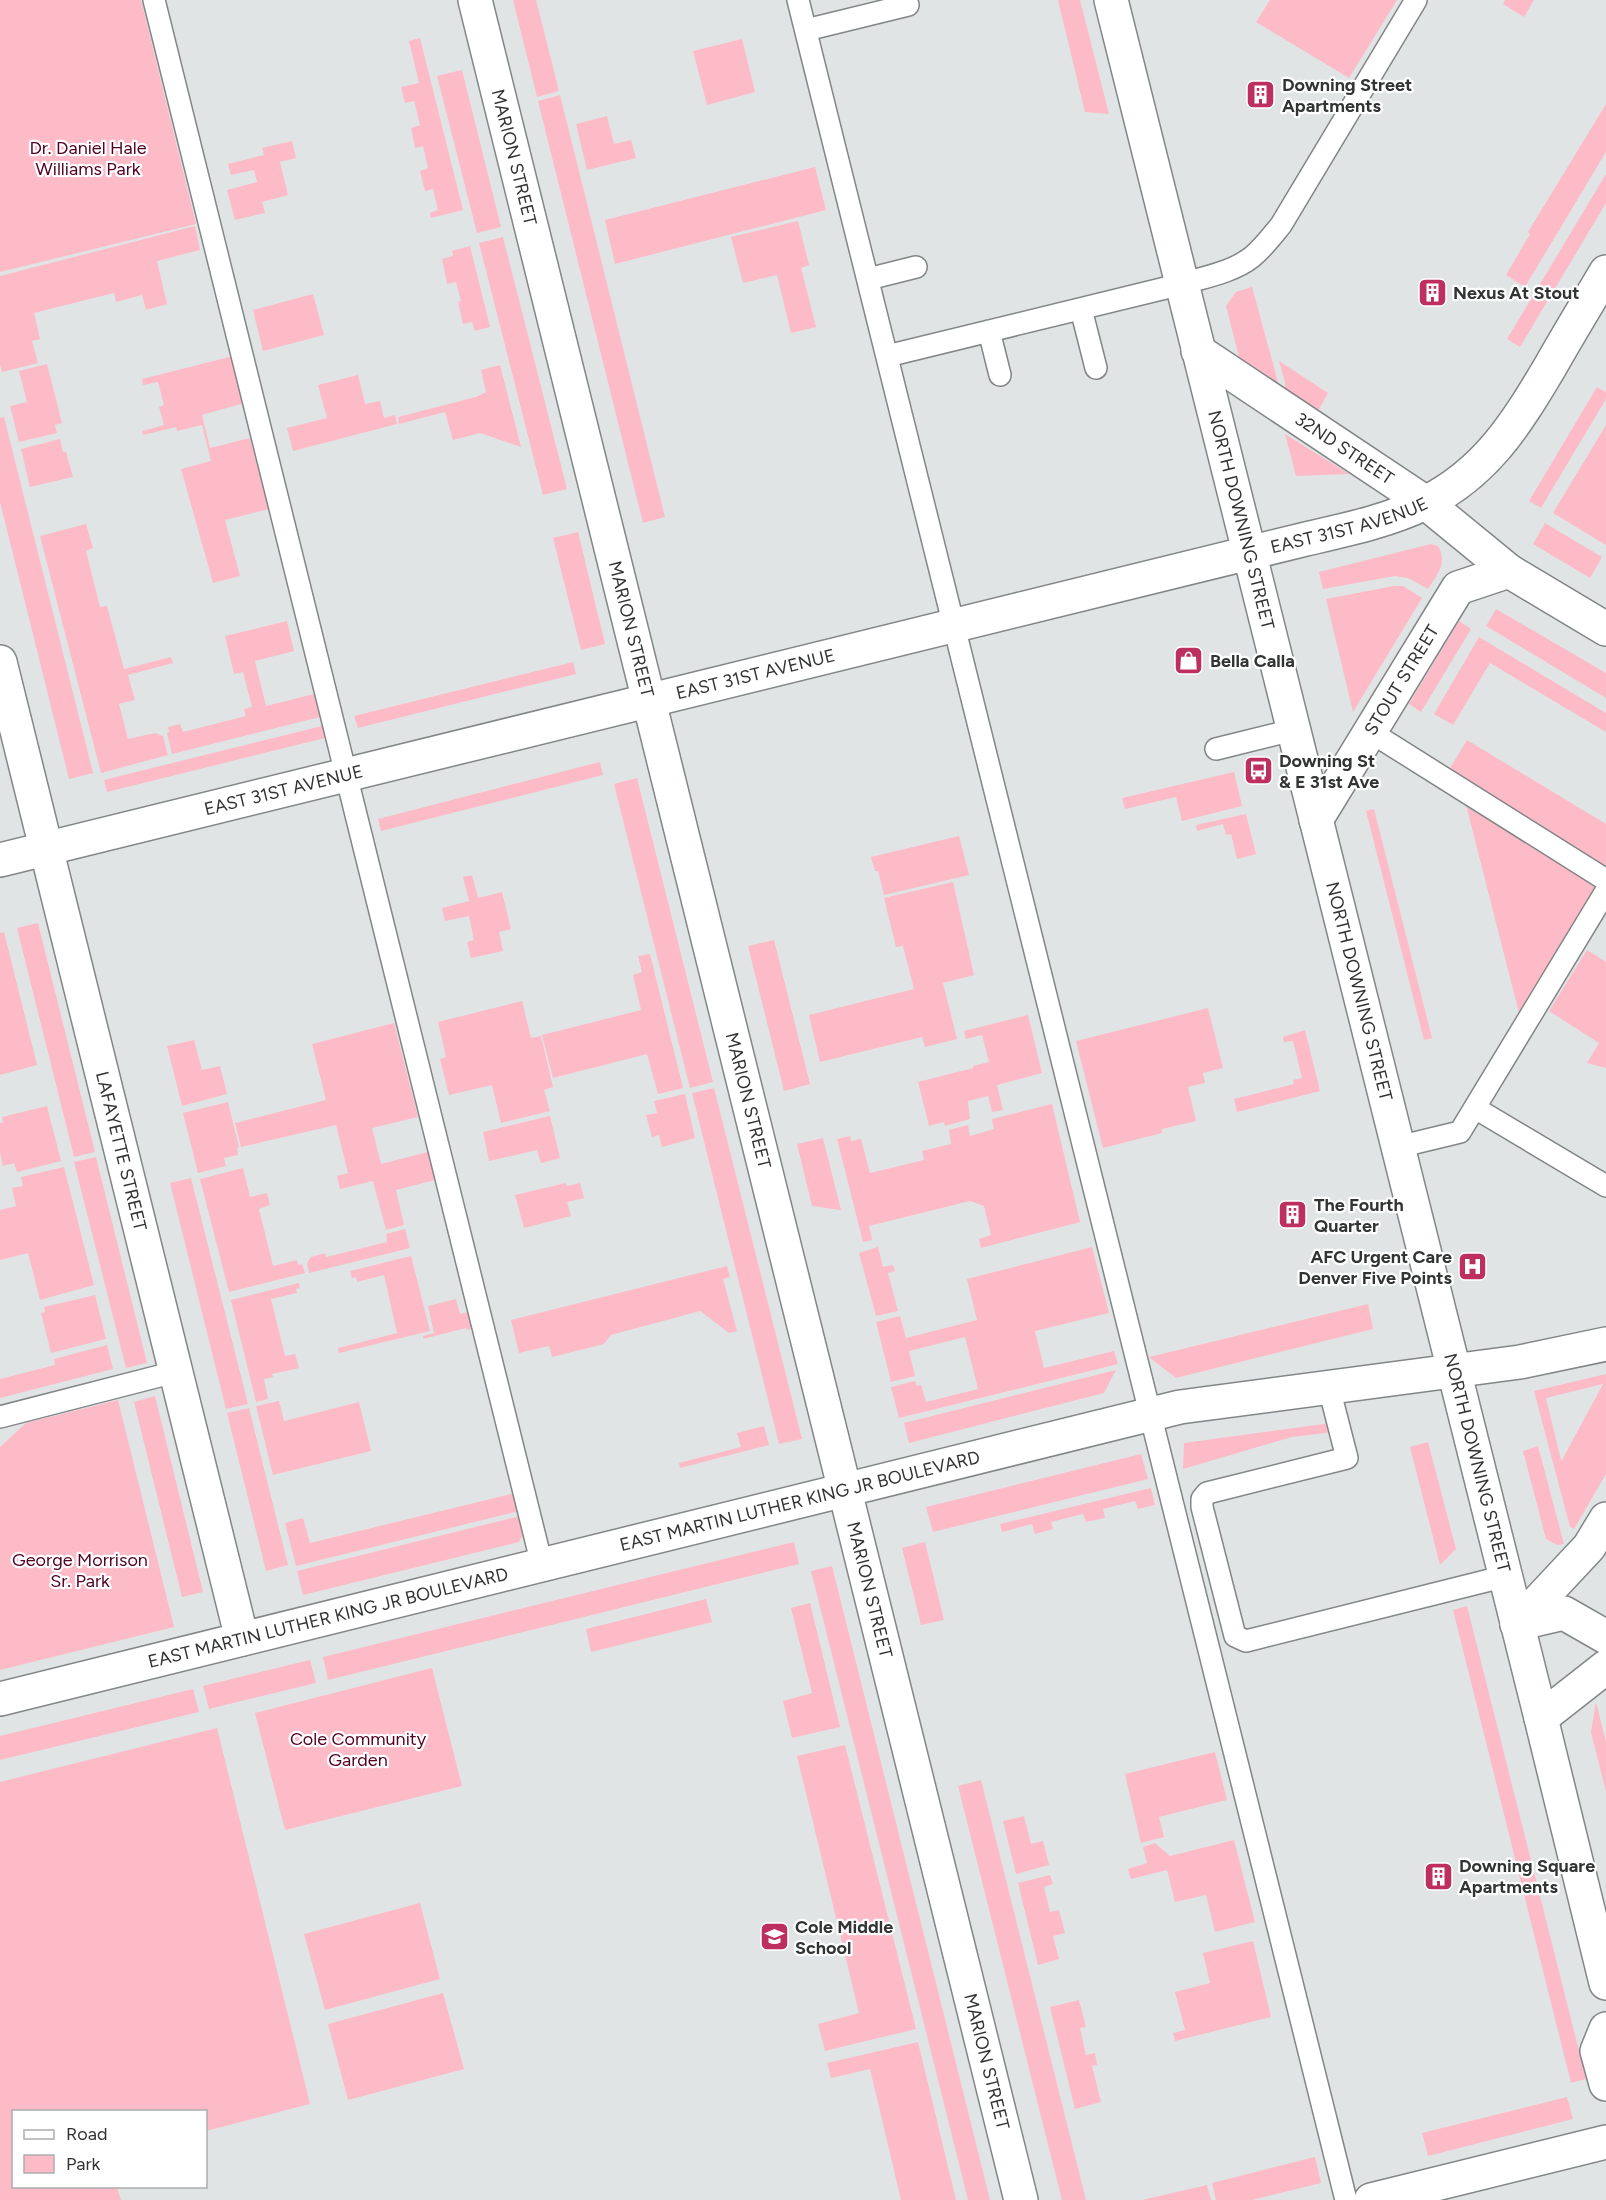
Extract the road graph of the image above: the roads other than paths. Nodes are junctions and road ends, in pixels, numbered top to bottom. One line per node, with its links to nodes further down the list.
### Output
1 (154, 0): 28 (lane)
2 (475, 0): 24 (main road, MARION STREET)
3 (798, 0): 7 (lane)
4 (1111, 0): 11 (main road, NORTH DOWNING STREET)
5 (1416, 0): 11 (lane)
6 (908, 5): 7 (lane)
7 (806, 30): 10 (lane)
8 (916, 267): 10 (lane)
9 (1606, 272): 18 (main road, EAST 31ST AVENUE)
10 (868, 279): 15 (lane)
11 (1182, 284): 12 (lane); 14 (main road, NORTH DOWNING STREET)
12 (1081, 309): 13 (lane); 16 (lane)
13 (989, 331): 15 (lane); 17 (lane)
14 (1198, 351): 18 (main road, 32ND STREET); 19 (main road, NORTH DOWNING STREET)
15 (887, 356): 21 (lane)
16 (1095, 368)
17 (1000, 375)
18 (1425, 503): 19 (main road, EAST 31ST AVENUE); 20 (main road, 32ND STREET)
19 (1249, 553): 21 (main road, EAST 31ST AVENUE); 25 (main road, NORTH DOWNING STREET)
20 (1509, 571): 22 (main road, 32ND STREET); 26 (main road, STOUT STREET)
21 (954, 625): 24 (main road, EAST 31ST AVENUE); 41 (lane)
22 (1606, 629)
23 (0, 662): 30 (main road, LAFAYETTE STREET)
24 (649, 701): 28 (main road, EAST 31ST AVENUE); 43 (main road, MARION STREET)
25 (1293, 730): 27 (lane); 29 (main road, NORTH DOWNING STREET)
26 (1370, 731): 29 (main road, STOUT STREET); 32 (lane)
27 (1216, 749)
28 (346, 775): 30 (main road, EAST 31ST AVENUE); 45 (lane)
29 (1316, 820): 35 (main road, NORTH DOWNING STREET)
30 (45, 849): 31 (main road, EAST 31ST AVENUE); 39 (main road, LAFAYETTE STREET)
31 (0, 860)
32 (1606, 880)
33 (1606, 891): 34 (lane)
34 (1475, 1108): 35 (lane); 36 (lane)
35 (1398, 1147): 38 (main road, NORTH DOWNING STREET)
36 (1606, 1186)
37 (1606, 1344): 38 (main road, EAST MARTIN LUTHER KING JR BOULEVARD)
38 (1454, 1371): 40 (main road, EAST MARTIN LUTHER KING JR BOULEVARD); 46 (main road, NORTH DOWNING STREET)
39 (175, 1372): 42 (lane); 49 (main road, LAFAYETTE STREET)
40 (1329, 1388): 41 (main road, EAST MARTIN LUTHER KING JR BOULEVARD); 46 (lane)
41 (1151, 1415): 43 (main road, EAST MARTIN LUTHER KING JR BOULEVARD); 58 (lane)
42 (0, 1417)
43 (845, 1490): 45 (main road, EAST MARTIN LUTHER KING JR BOULEVARD); 57 (main road, MARION STREET)
44 (1606, 1519): 47 (main road)
45 (542, 1565): 49 (main road, EAST MARTIN LUTHER KING JR BOULEVARD)
46 (1506, 1576): 47 (main road, NORTH DOWNING STREET)
47 (1517, 1624): 48 (main road); 52 (main road, NORTH DOWNING STREET)
48 (1606, 1637)
49 (242, 1640): 51 (main road, EAST MARTIN LUTHER KING JR BOULEVARD)
50 (1606, 1667): 52 (main road)
51 (0, 1699)
52 (1541, 1718): 53 (main road, NORTH DOWNING STREET)
53 (1606, 1983)
54 (1606, 2029): 55 (main road)
55 (1606, 2084)
56 (1606, 2142): 59 (main road)
57 (1021, 2200)
58 (1346, 2200)
59 (1371, 2200)

